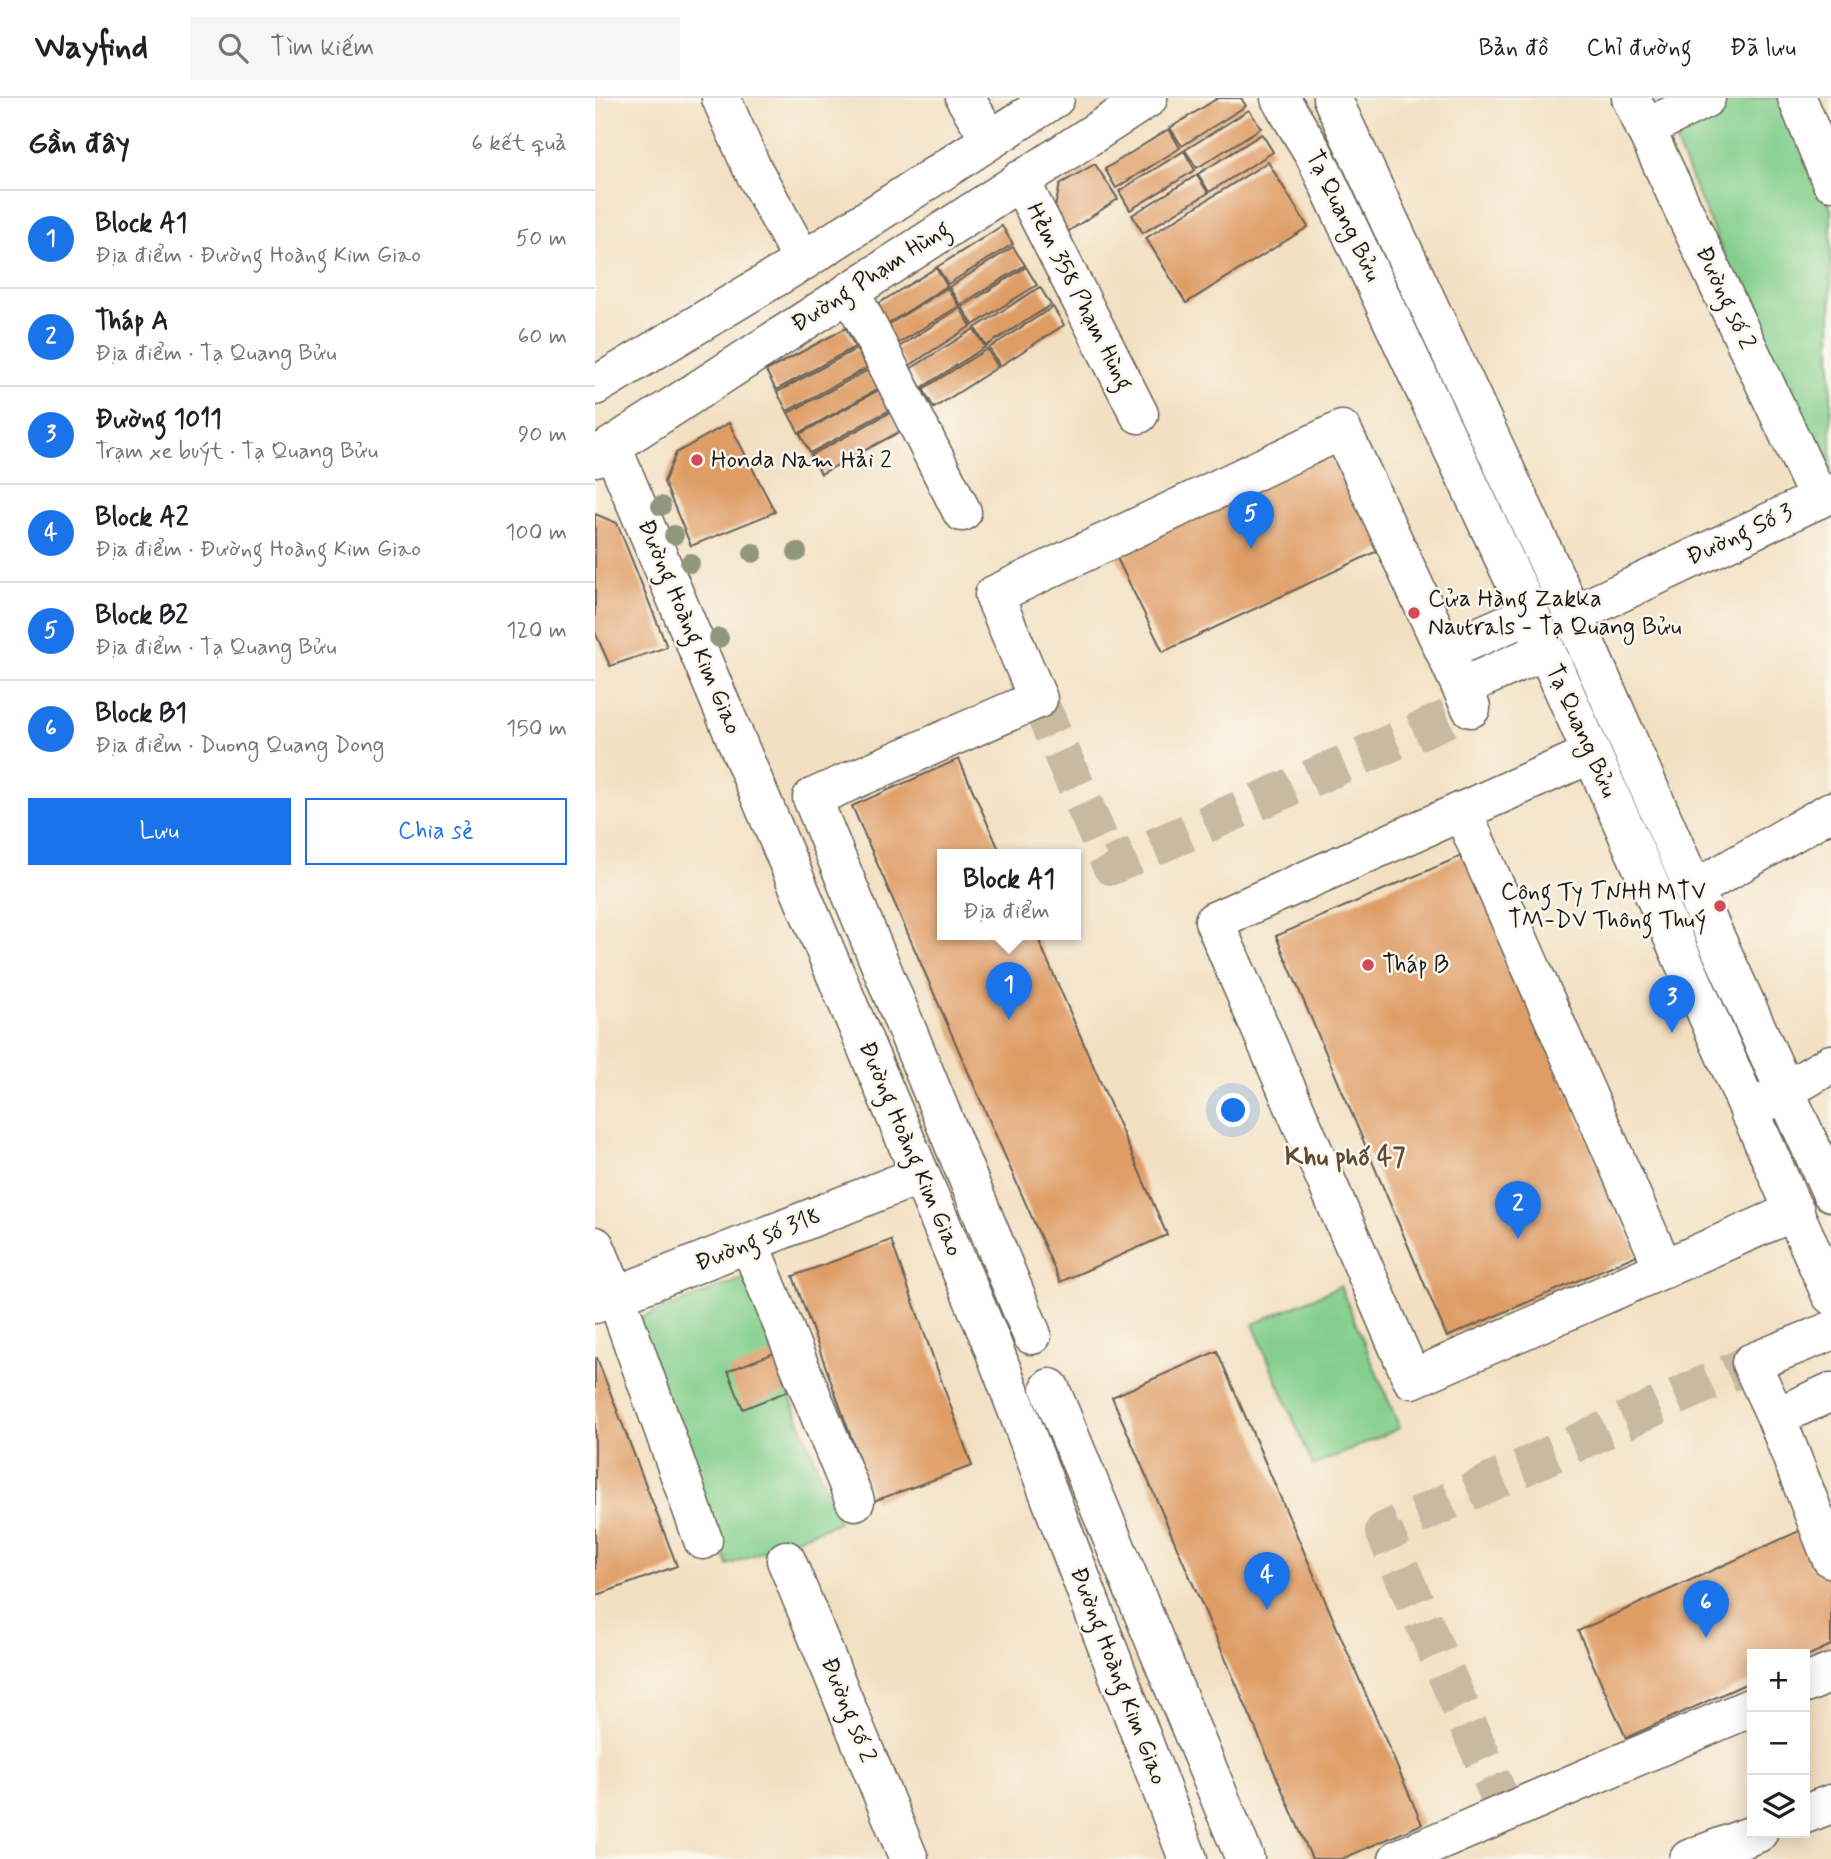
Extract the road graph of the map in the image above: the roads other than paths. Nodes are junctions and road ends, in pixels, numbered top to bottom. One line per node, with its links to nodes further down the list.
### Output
1 (721, 98): 13 (street)
2 (965, 98): 10 (street)
3 (1055, 98): 10 (street, Đường Phạm Hùng)
4 (1148, 98): 11 (street, Đường Phạm Hùng)
5 (1280, 98): 21 (street, Tạ Quang Bửu)
6 (1332, 98): 20 (street, Tạ Quang Bửu)
7 (1706, 98): 9 (street)
8 (1797, 98): 12 (street)
9 (1638, 113): 18 (street, Đường số 2)
10 (989, 139): 13 (street, Đường Phạm Hùng)
11 (1020, 180): 14 (street, Đường Phạm Hùng); 16 (street, Hẻm 358 Phạm Hùng)
12 (1831, 181)
13 (803, 261): 15 (street, Đường Phạm Hùng)
14 (850, 291): 17 (street, Đường Phạm Hùng); 19 (street)
15 (595, 386)
16 (1139, 414)
17 (603, 452): 30 (street, Đường Hoàng Kim Giao)
18 (1825, 496): 20 (street, Đường Số 3)
19 (962, 512)
20 (1573, 615): 21 (street, Đường Số 3); 26 (street, Tạ Quang Bửu)
21 (1538, 632): 22 (street); 22 (street); 23 (street, Tạ Quang Bửu)
22 (1446, 651): 39 (street)
23 (1591, 754): 24 (street); 29 (street, Tạ Quang Bửu)
24 (1462, 811): 35 (street); 35 (street)
25 (1831, 811): 26 (street)
26 (1693, 890): 28 (street, Tạ Quang Bửu)
27 (1831, 1064): 28 (street)
28 (1786, 1091): 29 (street); 31 (street, Tạ Quang Bửu)
29 (1749, 1112): 32 (street, Tạ Quang Bửu)
30 (920, 1175): 33 (street, Đường số 318); 55 (street, Đường Hoàng Kim Giao)
31 (1831, 1192)
32 (1795, 1211): 35 (street); 36 (street, Tạ Quang Bửu)
33 (749, 1243): 37 (street, Đường số 318); 43 (street)
34 (595, 1246): 37 (street)
35 (1664, 1269)
36 (1831, 1295)
37 (605, 1300): 44 (street)
38 (1831, 1331): 42 (street)
39 (1032, 1335)
40 (1050, 1388): 56 (street)
41 (1831, 1392): 42 (street)
42 (1776, 1417): 45 (street)
43 (855, 1501)
44 (703, 1540)
45 (1831, 1558)
46 (786, 1560): 54 (street, Đường số 2)
47 (1831, 1673): 48 (street)
48 (1810, 1682)
49 (1747, 1709): 57 (street)
50 (1831, 1804): 51 (street)
51 (1810, 1812)
52 (1747, 1838): 53 (street)
53 (1708, 1856)
54 (909, 1859)
55 (1188, 1859)
56 (1245, 1859)
57 (1398, 1859)

